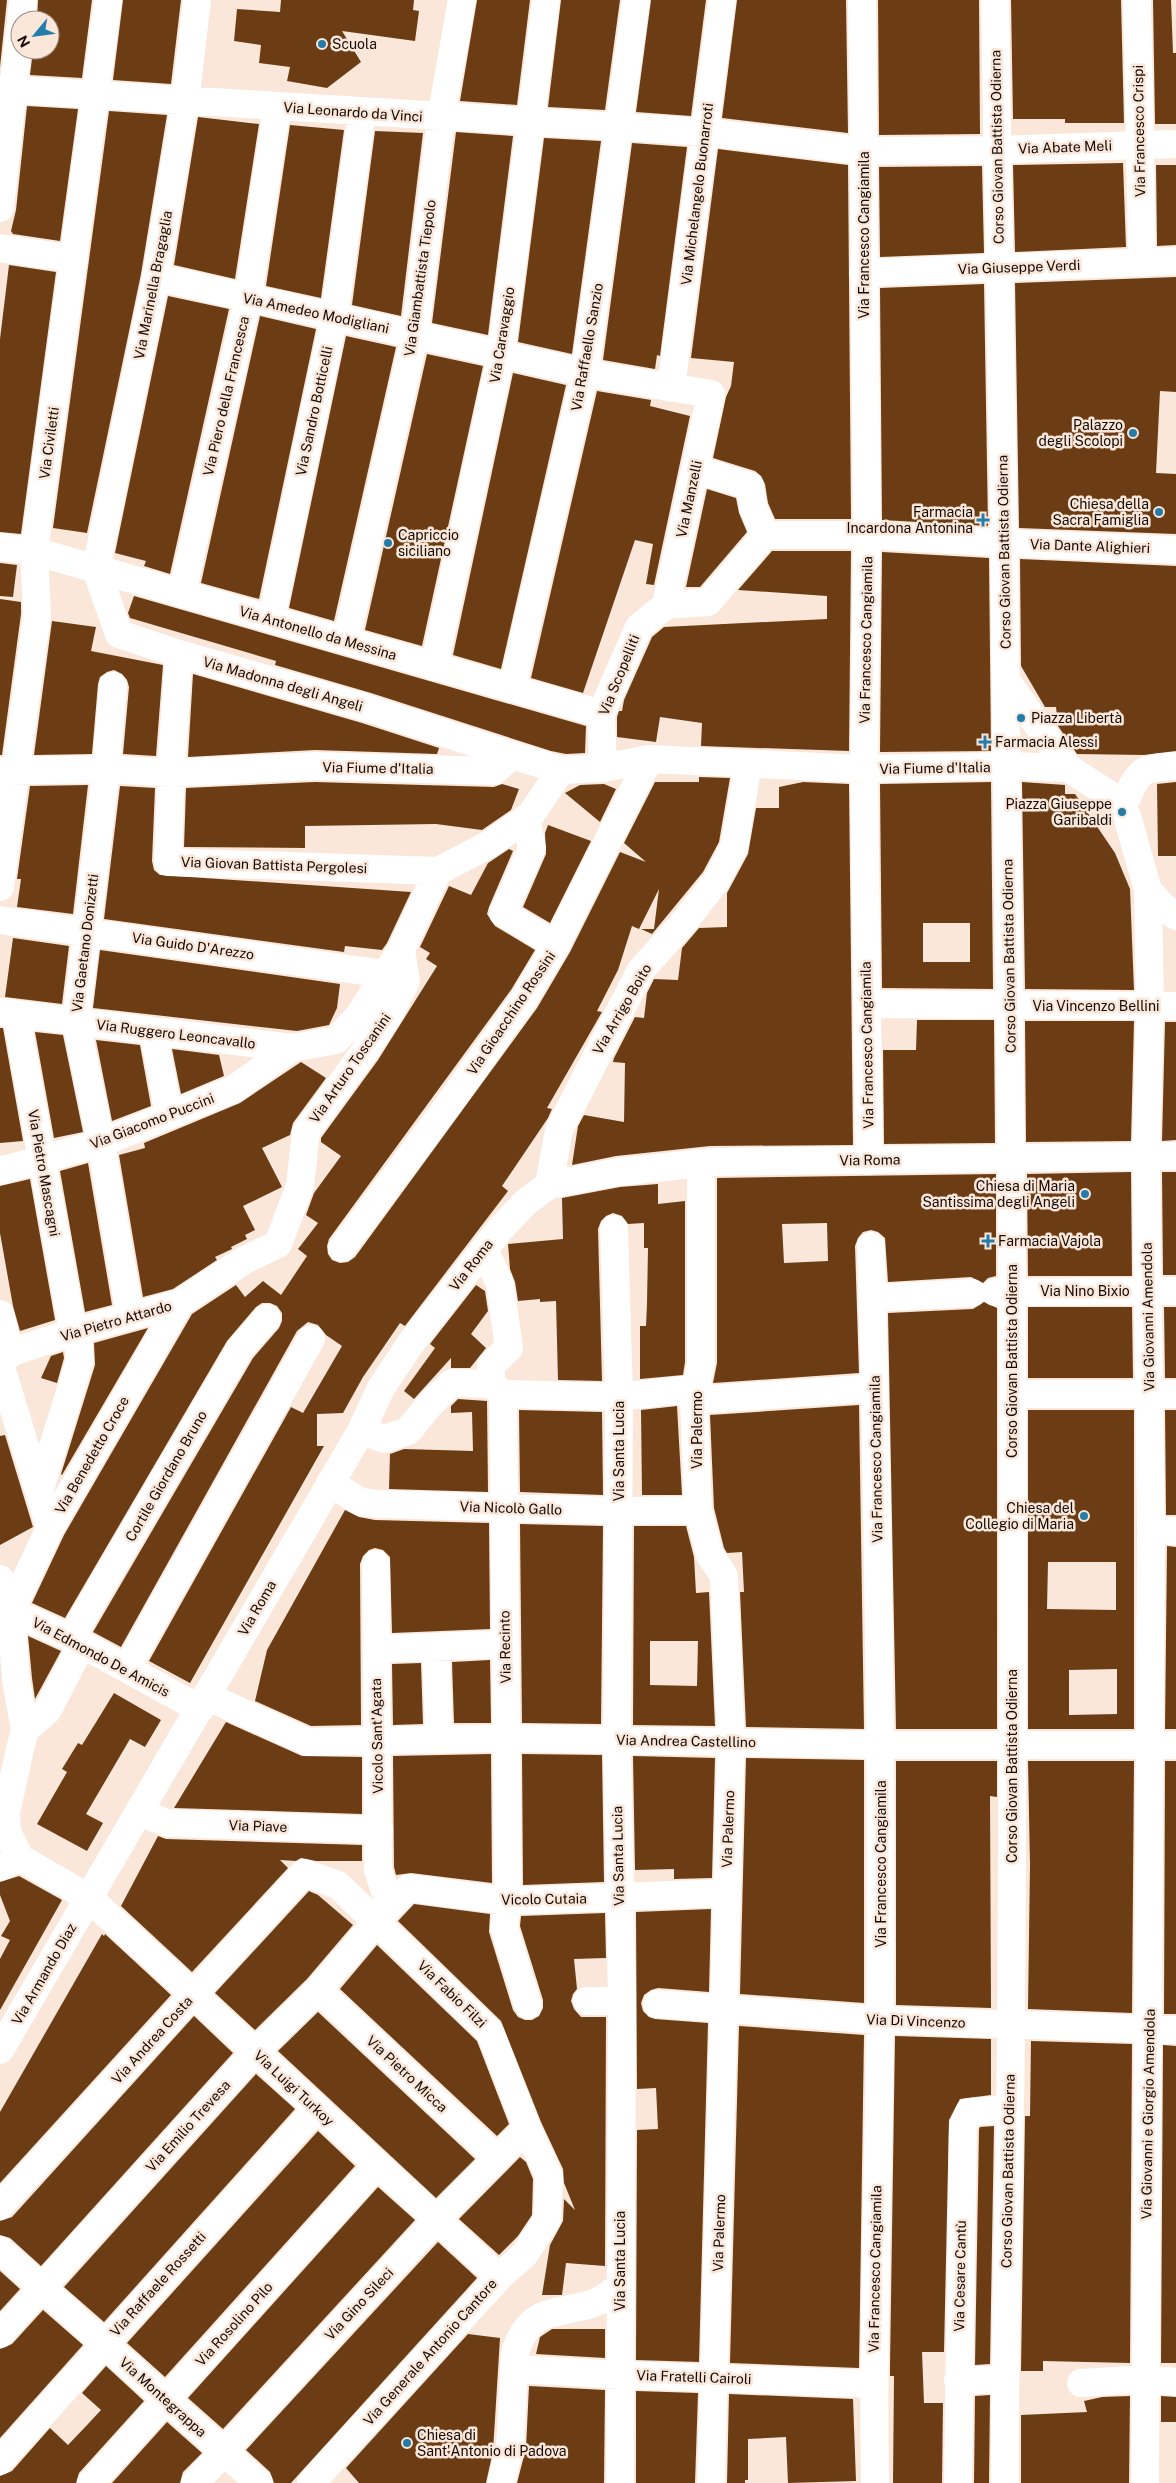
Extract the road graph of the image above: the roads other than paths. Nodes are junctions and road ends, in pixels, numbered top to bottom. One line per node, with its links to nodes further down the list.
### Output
1 (108, 0): 12 (street, Via Civiletti)
2 (197, 0): 13 (street, Via Marinella Bragaglia)
3 (462, 0): 16 (street, Via Giambattista Tiepolo)
4 (546, 0): 17 (street, Via Caravaggio)
5 (636, 0): 18 (street, Via Raffaello Sanzio)
6 (722, 0): 19 (street, Via Michelangelo Buonarroti)
7 (862, 0): 23 (street, Via Francesco Cangiamila)
8 (995, 0): 22 (street, Corso Giovan Battista Odierna)
9 (1137, 0): 21 (street, Via Francesco Crispi)
10 (13, 60): 11 (street)
11 (6, 90): 12 (street, Via Leonardo da Vinci); 24 (street)
12 (96, 96): 13 (street, Via Leonardo da Vinci); 26 (street, Via Civiletti)
13 (185, 101): 14 (street, Via Leonardo da Vinci); 31 (street, Via Marinella Bragaglia)
14 (276, 108): 15 (street, Via Leonardo da Vinci); 32 (street, Via Piero della Francesca)
15 (362, 113): 16 (street, Via Leonardo da Vinci); 33 (street, Via Sandro Botticelli)
16 (441, 118): 17 (street, Via Leonardo da Vinci); 34 (street, Via Giambattista Tiepolo)
17 (530, 122): 18 (street, Via Leonardo da Vinci); 35 (street, Via Caravaggio)
18 (620, 127): 19 (street, Via Leonardo da Vinci); 36 (street, Via Raffaello Sanzio)
19 (705, 132): 23 (street, Via Abate Meli); 37 (street, Via Michelangelo Buonarroti)
20 (1176, 144): 21 (street, Via Abate Meli)
21 (1140, 145): 22 (street, Via Abate Meli); 28 (street, Via Francesco Crispi)
22 (997, 150): 23 (street, Via Abate Meli); 29 (street, Corso Giovan Battista Odierna)
23 (864, 151): 30 (street, Via Francesco Cangiamila)
24 (0, 208)
25 (0, 248): 26 (street)
26 (74, 259): 45 (street, Via Civiletti)
27 (1176, 261): 28 (street, Via Giuseppe Verdi)
28 (1142, 263): 29 (street, Via Giuseppe Verdi)
29 (999, 268): 30 (street, Via Giuseppe Verdi); 42 (street, Corso Giovan Battista Odierna)
30 (863, 272): 41 (street, Via Francesco Cangiamila)
31 (156, 277): 32 (street, Via Amedeo Modigliani); 46 (street, Via Marinella Bragaglia)
32 (248, 298): 33 (street, Via Amedeo Modigliani); 47 (street, Via Piero della Francesca)
33 (334, 318): 34 (street, Via Amedeo Modigliani); 49 (street, Via Sandro Botticelli)
34 (415, 334): 35 (street, Via Amedeo Modigliani); 50 (street, Via Giambattista Tiepolo)
35 (501, 355): 36 (street, Via Amedeo Modigliani); 52 (street, Via Caravaggio)
36 (585, 373): 37 (street, Via Amedeo Modigliani); 55 (street, Via Raffaello Sanzio)
37 (671, 388): 38 (street, Via Amedeo Modigliani)
38 (711, 394): 39 (street, Via Manzelli)
39 (695, 469): 40 (street); 48 (street, Via Manzelli)
40 (765, 535): 41 (street); 48 (street)
41 (867, 535): 42 (street); 65 (street, Via Francesco Cangiamila)
42 (1004, 543): 44 (street, Via Dante Alighieri); 53 (street, Corso Giovan Battista Odierna)
43 (0, 547): 45 (street, Via Antonello da Messina)
44 (1176, 550)
45 (34, 551): 46 (street, Via Antonello da Messina); 67 (street, Via Civiletti)
46 (96, 569): 47 (street, Via Antonello da Messina); 51 (street, Via Madonna degli Angeli)
47 (182, 594): 49 (street, Via Antonello da Messina)
48 (666, 605): 56 (street, Via Scopelliti)
49 (271, 619): 50 (street, Via Antonello da Messina)
50 (346, 641): 52 (street, Via Antonello da Messina)
51 (179, 654): 57 (street, Via Madonna degli Angeli); 68 (street, Via Giovan Battista Pergolesi)
52 (434, 666): 55 (street, Via Antonello da Messina)
53 (1006, 680): 60 (street, Corso Giovan Battista Odierna); 63 (street)
54 (113, 686): 64 (street, Via Gaetano Donizetti)
55 (512, 689): 56 (street, Via Antonello da Messina)
56 (601, 714): 62 (street, Via Scopelliti)
57 (512, 755): 66 (street); 68 (street, Via Fiume d'Italia)
58 (649, 759): 59 (street); 62 (street); 77 (street, Via Gioacchino Rossini)
59 (748, 765): 65 (street, Via Fiume d'Italia); 96 (street, Via Arrigo Boito)
60 (1006, 766): 63 (street, Via Fiume d'Italia); 65 (street, Via Fiume d'Italia); 81 (street, Corso Giovan Battista Odierna)
61 (1176, 766): 69 (street)
62 (603, 768): 66 (street)
63 (1068, 768): 69 (street)
64 (106, 769): 67 (street, Via Fiume d'Italia); 68 (street, Via Fiume d'Italia); 76 (street, Via Gaetano Donizetti)
65 (864, 769): 80 (street, Via Francesco Cangiamila)
66 (561, 770): 70 (street)
67 (8, 772): 72 (street, Via Civiletti)
68 (171, 773): 71 (street, Via Giovan Battista Pergolesi)
69 (1124, 803): 73 (street)
70 (526, 818): 71 (street); 77 (street)
71 (438, 871): 78 (street)
72 (0, 887)
73 (1148, 890): 74 (street); 82 (street, Via Giovanni Amendola)
74 (1176, 916)
75 (0, 920): 76 (street, Via Guido D'Arezzo)
76 (87, 931): 79 (street, Via Guido D'Arezzo); 84 (street, Via Gaetano Donizetti)
77 (556, 945): 100 (street, Via Gioacchino Rossini)
78 (400, 950): 79 (street); 98 (street, Via Arturo Toscanini)
79 (385, 974): 86 (street)
80 (867, 1004): 81 (street, Via Vincenzo Bellini); 93 (street, Via Francesco Cangiamila)
81 (1009, 1006): 82 (street, Via Vincenzo Bellini); 92 (street, Corso Giovan Battista Odierna)
82 (1163, 1007): 89 (street, Via Giovanni Amendola)
83 (8, 1013): 84 (street, Via Ruggero Leoncavallo); 91 (street, Via Pietro Mascagni)
84 (76, 1022): 85 (street, Via Ruggero Leoncavallo); 88 (street, Via Gaetano Donizetti)
85 (153, 1031): 86 (street, Via Ruggero Leoncavallo); 87 (street)
86 (292, 1048): 87 (street, Via Giacomo Puccini)
87 (169, 1115): 88 (street, Via Giacomo Puccini)
88 (102, 1142): 91 (street, Via Giacomo Puccini); 108 (street, Via Gaetano Donizetti)
89 (1146, 1156): 90 (street, Via Roma); 92 (street, Via Roma); 102 (street, Via Giovanni Amendola)
90 (1176, 1156)
91 (41, 1159): 94 (street, Via Giacomo Puccini); 110 (street, Via Pietro Mascagni)
92 (1011, 1159): 93 (street, Via Roma); 104 (street, Corso Giovan Battista Odierna)
93 (869, 1161): 96 (street, Via Roma)
94 (0, 1171)
95 (701, 1180): 119 (street, Via Palermo)
96 (549, 1185): 101 (street, Via Roma)
97 (614, 1229): 118 (street, Via Santa Lucia)
98 (278, 1244): 106 (street, Via Pietro Attardo)
99 (871, 1246): 105 (street, Via Francesco Cangiamila)
100 (342, 1248)
101 (484, 1250): 114 (street, Via Recinto); 120 (street, Via Roma)
102 (1148, 1291): 103 (street, Via Nino Bixio); 104 (street, Via Nino Bixio); 116 (street, Via Giovanni Amendola)
103 (1176, 1291)
104 (993, 1293): 105 (street, Via Nino Bixio); 115 (street, Corso Giovan Battista Odierna)
105 (872, 1298): 113 (street, Via Francesco Cangiamila)
106 (180, 1303): 108 (street, Via Pietro Attardo); 126 (street, Via Benedetto Croce)
107 (0, 1314): 112 (street)
108 (130, 1316): 110 (street, Via Pietro Attardo)
109 (267, 1318): 131 (street, Cortile Giordano Bruno)
110 (75, 1331): 112 (street, Via Pietro Attardo); 122 (street, Via Pietro Mascagni)
111 (311, 1339): 135 (street)
112 (3, 1358): 122 (street)
113 (875, 1388): 119 (street); 144 (street, Via Francesco Cangiamila)
114 (497, 1389): 118 (street); 120 (street); 123 (street, Via Recinto)
115 (1013, 1394): 116 (street); 143 (street, Corso Giovan Battista Odierna)
116 (1149, 1394): 117 (street); 127 (street, Via Giovanni Amendola)
117 (1176, 1394)
118 (619, 1397): 119 (street); 124 (street, Via Santa Lucia)
119 (694, 1400): 125 (street, Via Palermo)
120 (361, 1431): 121 (street, Via Roma)
121 (330, 1483): 123 (street, Via Nicolò Gallo); 136 (street, Via Roma)
122 (39, 1492): 126 (street)
123 (504, 1508): 124 (street, Via Nicolò Gallo); 132 (street, Via Recinto)
124 (620, 1510): 125 (street, Via Nicolò Gallo); 140 (street, Via Santa Lucia)
125 (698, 1510): 141 (street, Via Palermo)
126 (50, 1528): 130 (street, Via Benedetto Croce)
127 (1164, 1530): 145 (street, Via Giovanni Amendola)
128 (376, 1564): 134 (street, Vicolo Sant'Agata)
129 (0, 1579): 130 (street)
130 (5, 1612): 131 (street, Via Edmondo De Amicis); 142 (street)
131 (76, 1641): 135 (street, Via Edmondo De Amicis); 142 (street, Cortile Giordano Bruno)
132 (505, 1644): 133 (street); 137 (street, Via Recinto)
133 (436, 1647): 134 (street); 138 (street)
134 (377, 1649): 139 (street, Vicolo Sant'Agata)
135 (127, 1668): 136 (street, Via Edmondo De Amicis)
136 (203, 1702): 139 (street, Via Andrea Castellino); 146 (street, Via Roma)
137 (506, 1738): 138 (street, Via Andrea Castellino); 140 (street, Via Andrea Castellino); 153 (street, Via Recinto)
138 (439, 1739): 139 (street, Via Andrea Castellino)
139 (377, 1740): 147 (street, Vicolo Sant'Agata)
140 (617, 1741): 141 (street, Via Andrea Castellino); 151 (street, Via Santa Lucia)
141 (731, 1741): 144 (street, Via Andrea Castellino); 150 (street, Via Palermo)
142 (15, 1744): 148 (street)
143 (1012, 1744): 144 (street, Via Andrea Castellino); 145 (street, Via Andrea Castellino); 163 (street, Corso Giovan Battista Odierna)
144 (882, 1745): 162 (street, Via Francesco Cangiamila)
145 (1163, 1745): 164 (street, Via Giovanni e Giorgio Amendola)
146 (139, 1812): 147 (street, Via Piave); 152 (street, Via Roma)
147 (378, 1830): 154 (street, Vicolo Sant'Agata)
148 (10, 1862): 152 (street, Via Luigi Turkoy)
149 (304, 1873): 154 (street, Via Fabio Filzi); 156 (street, Via Andrea Costa)
150 (726, 1893): 151 (street, Vicolo Cutaia); 161 (street, Via Palermo)
151 (618, 1897): 153 (street, Vicolo Cutaia); 158 (street, Via Santa Lucia)
152 (88, 1898): 156 (street, Via Luigi Turkoy); 166 (street, Via Armando Diaz)
153 (508, 1901): 154 (street, Vicolo Cutaia); 160 (street, Via Recinto)
154 (383, 1913): 155 (street, Via Emilio Trevesa); 170 (street, Via Fabio Filzi)
155 (318, 1990): 167 (street, Via Emilio Trevesa); 171 (street, Via Pietro Micca)
156 (193, 1995): 167 (street, Via Luigi Turkoy); 173 (street, Via Andrea Costa)
157 (587, 2001): 158 (street)
158 (622, 2001): 178 (street, Via Santa Lucia)
159 (657, 2004): 161 (street, Via Di Vincenzo)
160 (528, 2005)
161 (725, 2010): 162 (street, Via Di Vincenzo); 184 (street, Via Palermo)
162 (880, 2020): 163 (street, Via Di Vincenzo); 190 (street, Via Francesco Cangiamila)
163 (1011, 2023): 164 (street, Via Di Vincenzo); 169 (street, Corso Giovan Battista Odierna)
164 (1149, 2028): 165 (street, Via Di Vincenzo); 186 (street, Via Giovanni e Giorgio Amendola)
165 (1176, 2030)
166 (0, 2050)
167 (255, 2052): 168 (street, Via Luigi Turkoy); 179 (street, Via Emilio Trevesa)
168 (316, 2108): 172 (street, Via Luigi Turkoy); 181 (street, Via Raffaele Rossetti)
169 (1010, 2109): 185 (street, Corso Giovan Battista Odierna); 187 (street, Via Cesare Cantù)
170 (527, 2128): 171 (street, Via Gino Sileci); 175 (street, Via Fabio Filzi)
171 (497, 2158): 174 (street, Via Gino Sileci)
172 (377, 2164): 174 (street, Via Luigi Turkoy); 191 (street, Via Rosolino Pilo)
173 (0, 2206)
174 (437, 2219): 177 (street, Via Luigi Turkoy); 192 (street, Via Gino Sileci)
175 (547, 2220): 177 (street, Via Generale Antonio Cantore)
176 (0, 2250): 179 (street, Via Montegrappa)
177 (499, 2277): 194 (street, Via Generale Antonio Cantore)
178 (620, 2286): 182 (street); 183 (street, Via Santa Lucia)
179 (42, 2288): 180 (street, Via Emilio Trevesa); 181 (street, Via Montegrappa)
180 (0, 2334)
181 (104, 2344): 191 (street, Via Montegrappa); 193 (street, Via Raffaele Rossetti)
182 (516, 2369): 183 (street, Via Fratelli Cairoli); 198 (street)
183 (621, 2375): 184 (street, Via Fratelli Cairoli); 199 (street, Via Santa Lucia)
184 (715, 2377): 190 (street, Via Fratelli Cairoli); 200 (street, Via Palermo)
185 (1005, 2380): 187 (street); 203 (street, Corso Giovan Battista Odierna)
186 (1145, 2380): 188 (street); 189 (street); 204 (street, Via Giovanni e Giorgio Amendola)
187 (958, 2381): 202 (street, Via Cesare Cantù)
188 (1176, 2382)
189 (1081, 2383)
190 (873, 2384): 201 (street, Via Francesco Cangiamila)
191 (166, 2399): 192 (street, Via Montegrappa); 195 (street, Via Rosolino Pilo)
192 (224, 2452): 196 (street, Via Gino Sileci); 197 (street, Via Montegrappa)
193 (0, 2461)
194 (323, 2479)
195 (91, 2483)
196 (195, 2483)
197 (259, 2483)
198 (501, 2483)
199 (620, 2483)
200 (711, 2483)
201 (875, 2483)
202 (958, 2483)
203 (1006, 2483)
204 (1145, 2483)

